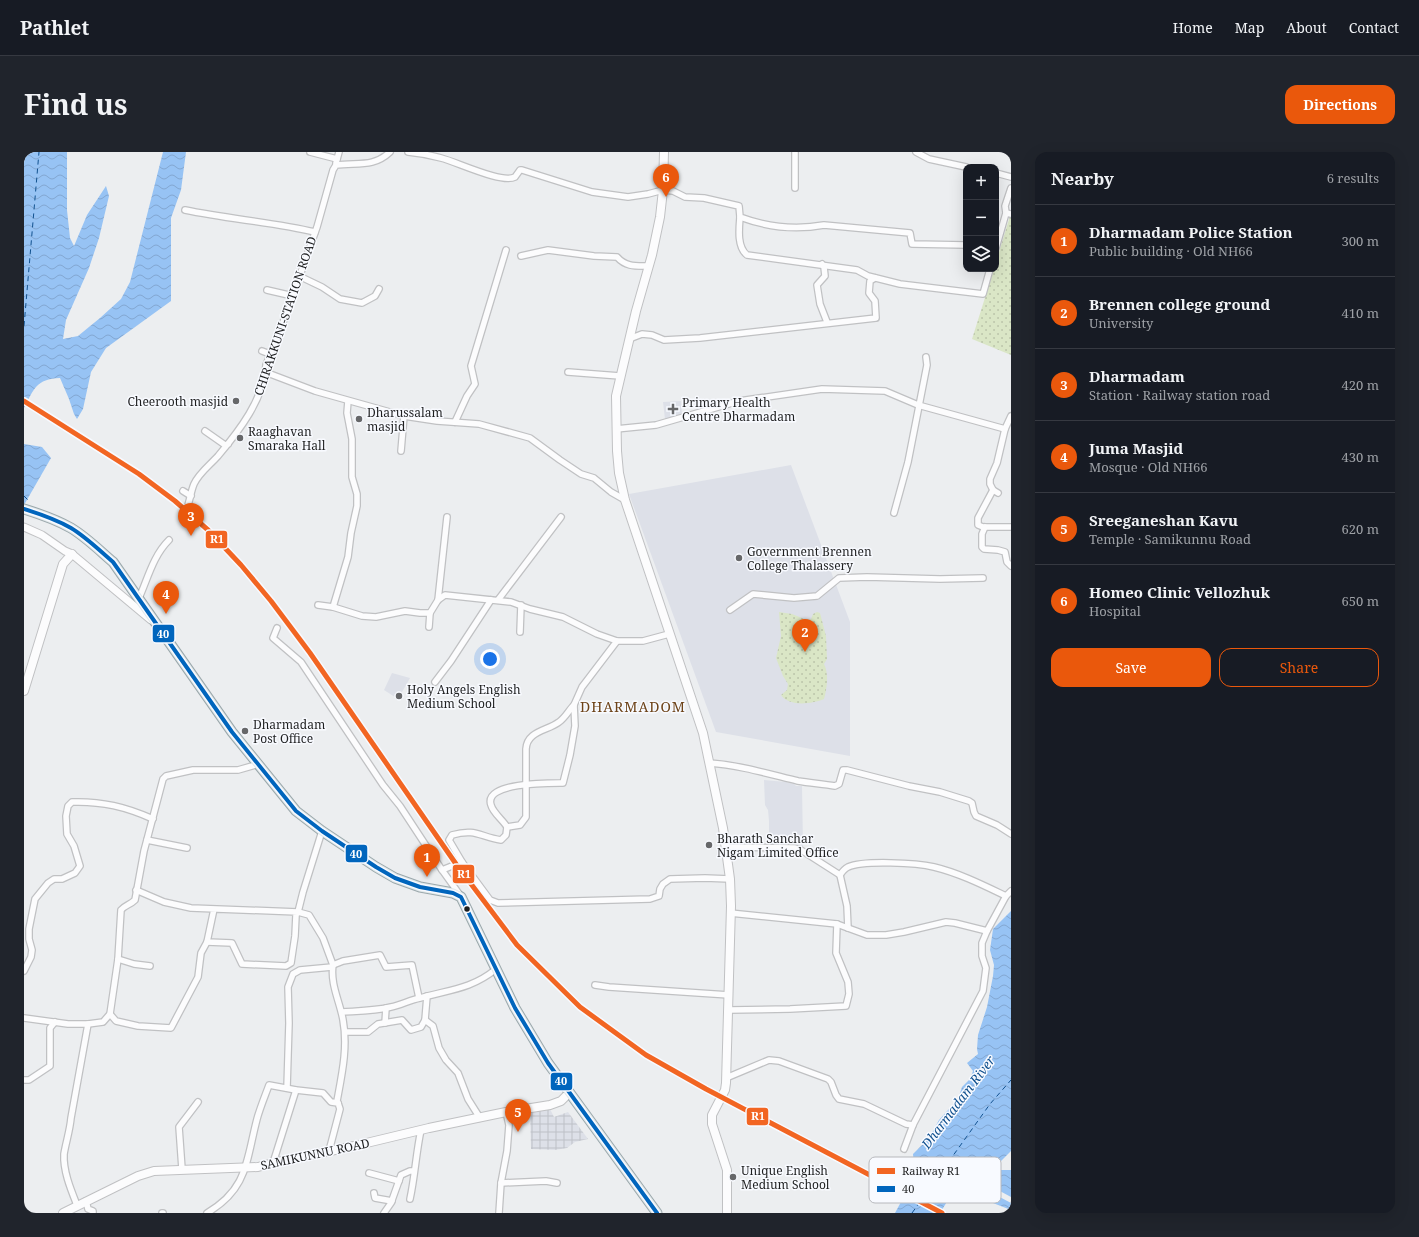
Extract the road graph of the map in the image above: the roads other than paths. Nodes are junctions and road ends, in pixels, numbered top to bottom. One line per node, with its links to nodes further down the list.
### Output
1 (310, 152): 8 (street)
2 (338, 152): 8 (street, CHIRAKKUNI-STATION ROAD)
3 (390, 152): 8 (street)
4 (408, 152): 14 (street)
5 (664, 152): 14 (main road)
6 (795, 152): 12 (street)
7 (916, 152): 9 (street)
8 (337, 162): 18 (street, CHIRAKKUNI-STATION ROAD)
9 (963, 166)
10 (999, 174): 11 (street)
11 (1011, 177)
12 (795, 188)
13 (1011, 188): 16 (street)
14 (663, 190): 17 (street); 24 (main road)
15 (185, 210): 18 (street)
16 (1008, 214): 19 (street)
17 (740, 217): 20 (street); 23 (street)
18 (315, 232): 26 (street, CHIRAKKUNI-STATION ROAD)
19 (999, 240)
20 (963, 245)
21 (506, 250): 43 (street)
22 (521, 256): 24 (street)
23 (822, 264): 27 (street); 31 (street)
24 (648, 266): 32 (main road)
25 (989, 272): 27 (street)
26 (299, 276): 28 (street); 30 (street, CHIRAKKUNI-STATION ROAD)
27 (876, 278): 31 (street)
28 (379, 289)
29 (267, 290): 30 (street)
30 (293, 296): 34 (street, CHIRAKKUNI-STATION ROAD)
31 (827, 322): 32 (street)
32 (629, 339): 38 (main road)
33 (262, 351): 34 (street)
34 (270, 354): 36 (street, CHIRAKKUNI-STATION ROAD)
35 (926, 357): 40 (street)
36 (265, 372): 39 (street); 47 (street, CHIRAKKUNI-STATION ROAD)
37 (568, 372): 38 (street)
38 (620, 376): 44 (main road)
39 (348, 401): 41 (street); 70 (street)
40 (918, 405): 44 (street); 45 (street); 54 (street)
41 (404, 416): 43 (street); 48 (street)
42 (1011, 417): 45 (street)
43 (455, 422): 51 (street)
44 (616, 429): 51 (main road)
45 (1005, 429): 57 (street)
46 (205, 430): 47 (street)
47 (228, 444): 50 (street, CHIRAKKUNI-STATION ROAD)
48 (401, 451)
49 (183, 491): 50 (street)
50 (191, 496): 52 (street, CHIRAKKUNI-STATION ROAD)
51 (625, 500): 77 (main road)
52 (187, 508)
53 (26, 510): 64 (main road)
54 (894, 513)
55 (447, 517): 65 (street)
56 (561, 517): 67 (street)
57 (985, 527): 58 (street); 62 (street)
58 (1011, 527)
59 (24, 528): 61 (street)
60 (169, 540): 64 (street)
61 (72, 554): 73 (street); 80 (main road)
62 (1011, 566)
63 (983, 578): 71 (street)
64 (139, 598): 73 (main road)
65 (438, 600): 66 (street); 72 (street)
66 (491, 600): 67 (street); 79 (street)
67 (498, 600): 68 (street)
68 (521, 605): 76 (street); 78 (street)
69 (318, 606): 70 (street)
70 (333, 607): 72 (street)
71 (730, 610)
72 (430, 613): 74 (street)
73 (158, 625): 83 (main road)
74 (428, 627)
75 (277, 628): 93 (street)
76 (520, 632)
77 (669, 634): 78 (street); 82 (main road)
78 (617, 641): 81 (street)
79 (435, 682)
80 (24, 691)
81 (574, 705): 84 (street); 84 (street)
82 (709, 763): 88 (street); 90 (main road)
83 (259, 764): 85 (street); 87 (main road)
84 (525, 784): 86 (street); 86 (street)
85 (153, 819): 89 (street); 111 (street)
86 (507, 827): 92 (street)
87 (322, 831): 99 (main road); 101 (street)
88 (1011, 834)
89 (148, 840): 91 (street); 96 (street)
90 (726, 847): 94 (street); 95 (main road)
91 (187, 848)
92 (462, 862): 93 (street); 95 (street)
93 (442, 870): 99 (street)
94 (840, 875): 98 (street); 104 (street)
95 (730, 879): 102 (main road)
96 (136, 890): 100 (street); 107 (street)
97 (1011, 891): 98 (street)
98 (1006, 896): 105 (street)
99 (461, 897): 110 (main road)
100 (214, 908): 101 (street); 106 (street)
101 (298, 912): 106 (street); 109 (street)
102 (730, 913): 103 (street); 113 (main road)
103 (837, 924): 104 (street); 117 (street)
104 (848, 928): 105 (street)
105 (987, 931): 135 (street)
106 (207, 942): 119 (street)
107 (118, 959): 108 (street); 119 (street)
108 (150, 966)
109 (333, 966): 115 (street); 118 (street); 128 (street)
110 (496, 969): 114 (street); 130 (main road)
111 (24, 971)
112 (595, 985): 113 (street)
113 (729, 995): 117 (main road)
114 (427, 996): 115 (street); 121 (street)
115 (419, 998): 116 (street)
116 (386, 1008): 118 (street); 123 (street)
117 (729, 1010): 126 (main road)
118 (342, 1012): 125 (street)
119 (110, 1014): 124 (street)
120 (24, 1018): 122 (street)
121 (425, 1020): 123 (street); 134 (street)
122 (55, 1022): 124 (street); 127 (street)
123 (385, 1023): 125 (street)
124 (88, 1024): 151 (street)
125 (345, 1032): 132 (street)
126 (726, 1078): 135 (street); 158 (main road)
127 (24, 1080)
128 (287, 1088): 129 (street); 140 (street)
129 (296, 1090): 132 (street); 139 (street)
130 (570, 1093): 133 (main road, SAMIKUNNU ROAD); 152 (main road)
131 (198, 1102): 141 (street)
132 (338, 1103): 138 (street)
133 (506, 1112): 134 (main road, SAMIKUNNU ROAD); 145 (street)
134 (480, 1118): 136 (main road, SAMIKUNNU ROAD)
135 (913, 1125): 137 (street)
136 (421, 1130): 138 (main road, SAMIKUNNU ROAD); 142 (street)
137 (904, 1149)
138 (329, 1151): 139 (main road, SAMIKUNNU ROAD)
139 (273, 1163): 140 (main road, SAMIKUNNU ROAD)
140 (246, 1167): 141 (main road, SAMIKUNNU ROAD); 155 (street)
141 (182, 1169): 149 (main road, SAMIKUNNU ROAD)
142 (414, 1171): 144 (street); 148 (street)
143 (369, 1173): 144 (street)
144 (399, 1181): 150 (street)
145 (501, 1183): 146 (street); 157 (street)
146 (557, 1183)
147 (374, 1193): 150 (street)
148 (410, 1199)
149 (86, 1201): 151 (main road, SAMIKUNNU ROAD); 154 (street)
150 (392, 1201): 156 (street)
151 (77, 1205): 153 (main road, SAMIKUNNU ROAD)
152 (653, 1212)
153 (63, 1213)
154 (93, 1213)
155 (207, 1213)
156 (384, 1213)
157 (499, 1213)
158 (727, 1213)

